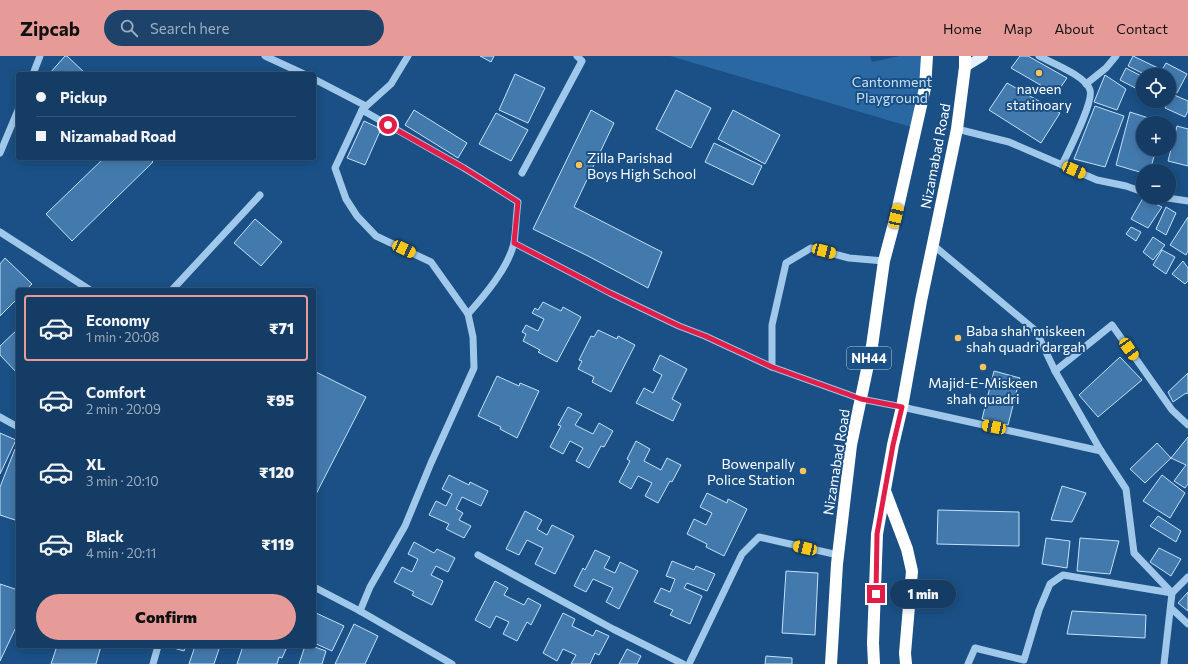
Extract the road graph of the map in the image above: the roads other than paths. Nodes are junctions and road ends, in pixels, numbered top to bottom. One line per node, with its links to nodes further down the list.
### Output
1 (40, 56): 10 (street)
2 (266, 56): 11 (street)
3 (408, 56): 14 (street)
4 (577, 56): 19 (street)
5 (927, 56): 27 (highway, Nizamabad Road / NH44)
6 (983, 56): 9 (main road)
7 (1039, 56): 13 (street)
8 (1116, 56): 13 (street)
9 (965, 62): 16 (highway, Nizamabad Road / NH44)
10 (34, 72)
11 (300, 72)
12 (316, 80): 14 (street)
13 (1086, 84): 18 (street)
14 (364, 108): 25 (street); 30 (street)
15 (16, 115): 17 (street)
16 (957, 129): 18 (street); 26 (highway, Nizamabad Road / NH44)
17 (0, 153)
18 (1062, 165): 20 (street)
19 (522, 172)
20 (1136, 190)
21 (260, 195): 29 (street)
22 (1176, 199): 23 (street)
23 (1188, 201)
24 (0, 232): 28 (street)
25 (514, 243): 30 (street); 31 (street)
26 (933, 245): 32 (street); 34 (highway, Nizamabad Road / NH44)
27 (884, 261): 31 (street); 33 (highway, Nizamabad Road / NH44)
28 (87, 288)
29 (174, 288)
30 (468, 314): 46 (street)
31 (772, 367): 33 (street)
32 (1055, 371): 36 (street); 38 (street)
33 (861, 399): 34 (street); 40 (highway, Nizamabad Road / NH44)
34 (902, 407): 38 (street); 39 (highway, Nizamabad Road / NH44)
35 (0, 417): 37 (street)
36 (1188, 425)
37 (16, 426)
38 (1101, 451): 44 (street)
39 (885, 490): 54 (highway, Nizamabad Road / NH44); 55 (highway)
40 (838, 555): 52 (street); 53 (highway, Nizamabad Road / NH44)
41 (478, 556): 51 (street)
42 (1188, 577): 44 (street)
43 (316, 588): 46 (street)
44 (1172, 593): 45 (street); 56 (street)
45 (1171, 608): 47 (street); 57 (street)
46 (360, 611): 50 (street)
47 (1188, 624)
48 (157, 648): 49 (street)
49 (153, 664)
50 (452, 664)
51 (683, 664)
52 (689, 664)
53 (831, 664)
54 (874, 664)
55 (906, 664)
56 (968, 664)
57 (1164, 664)

